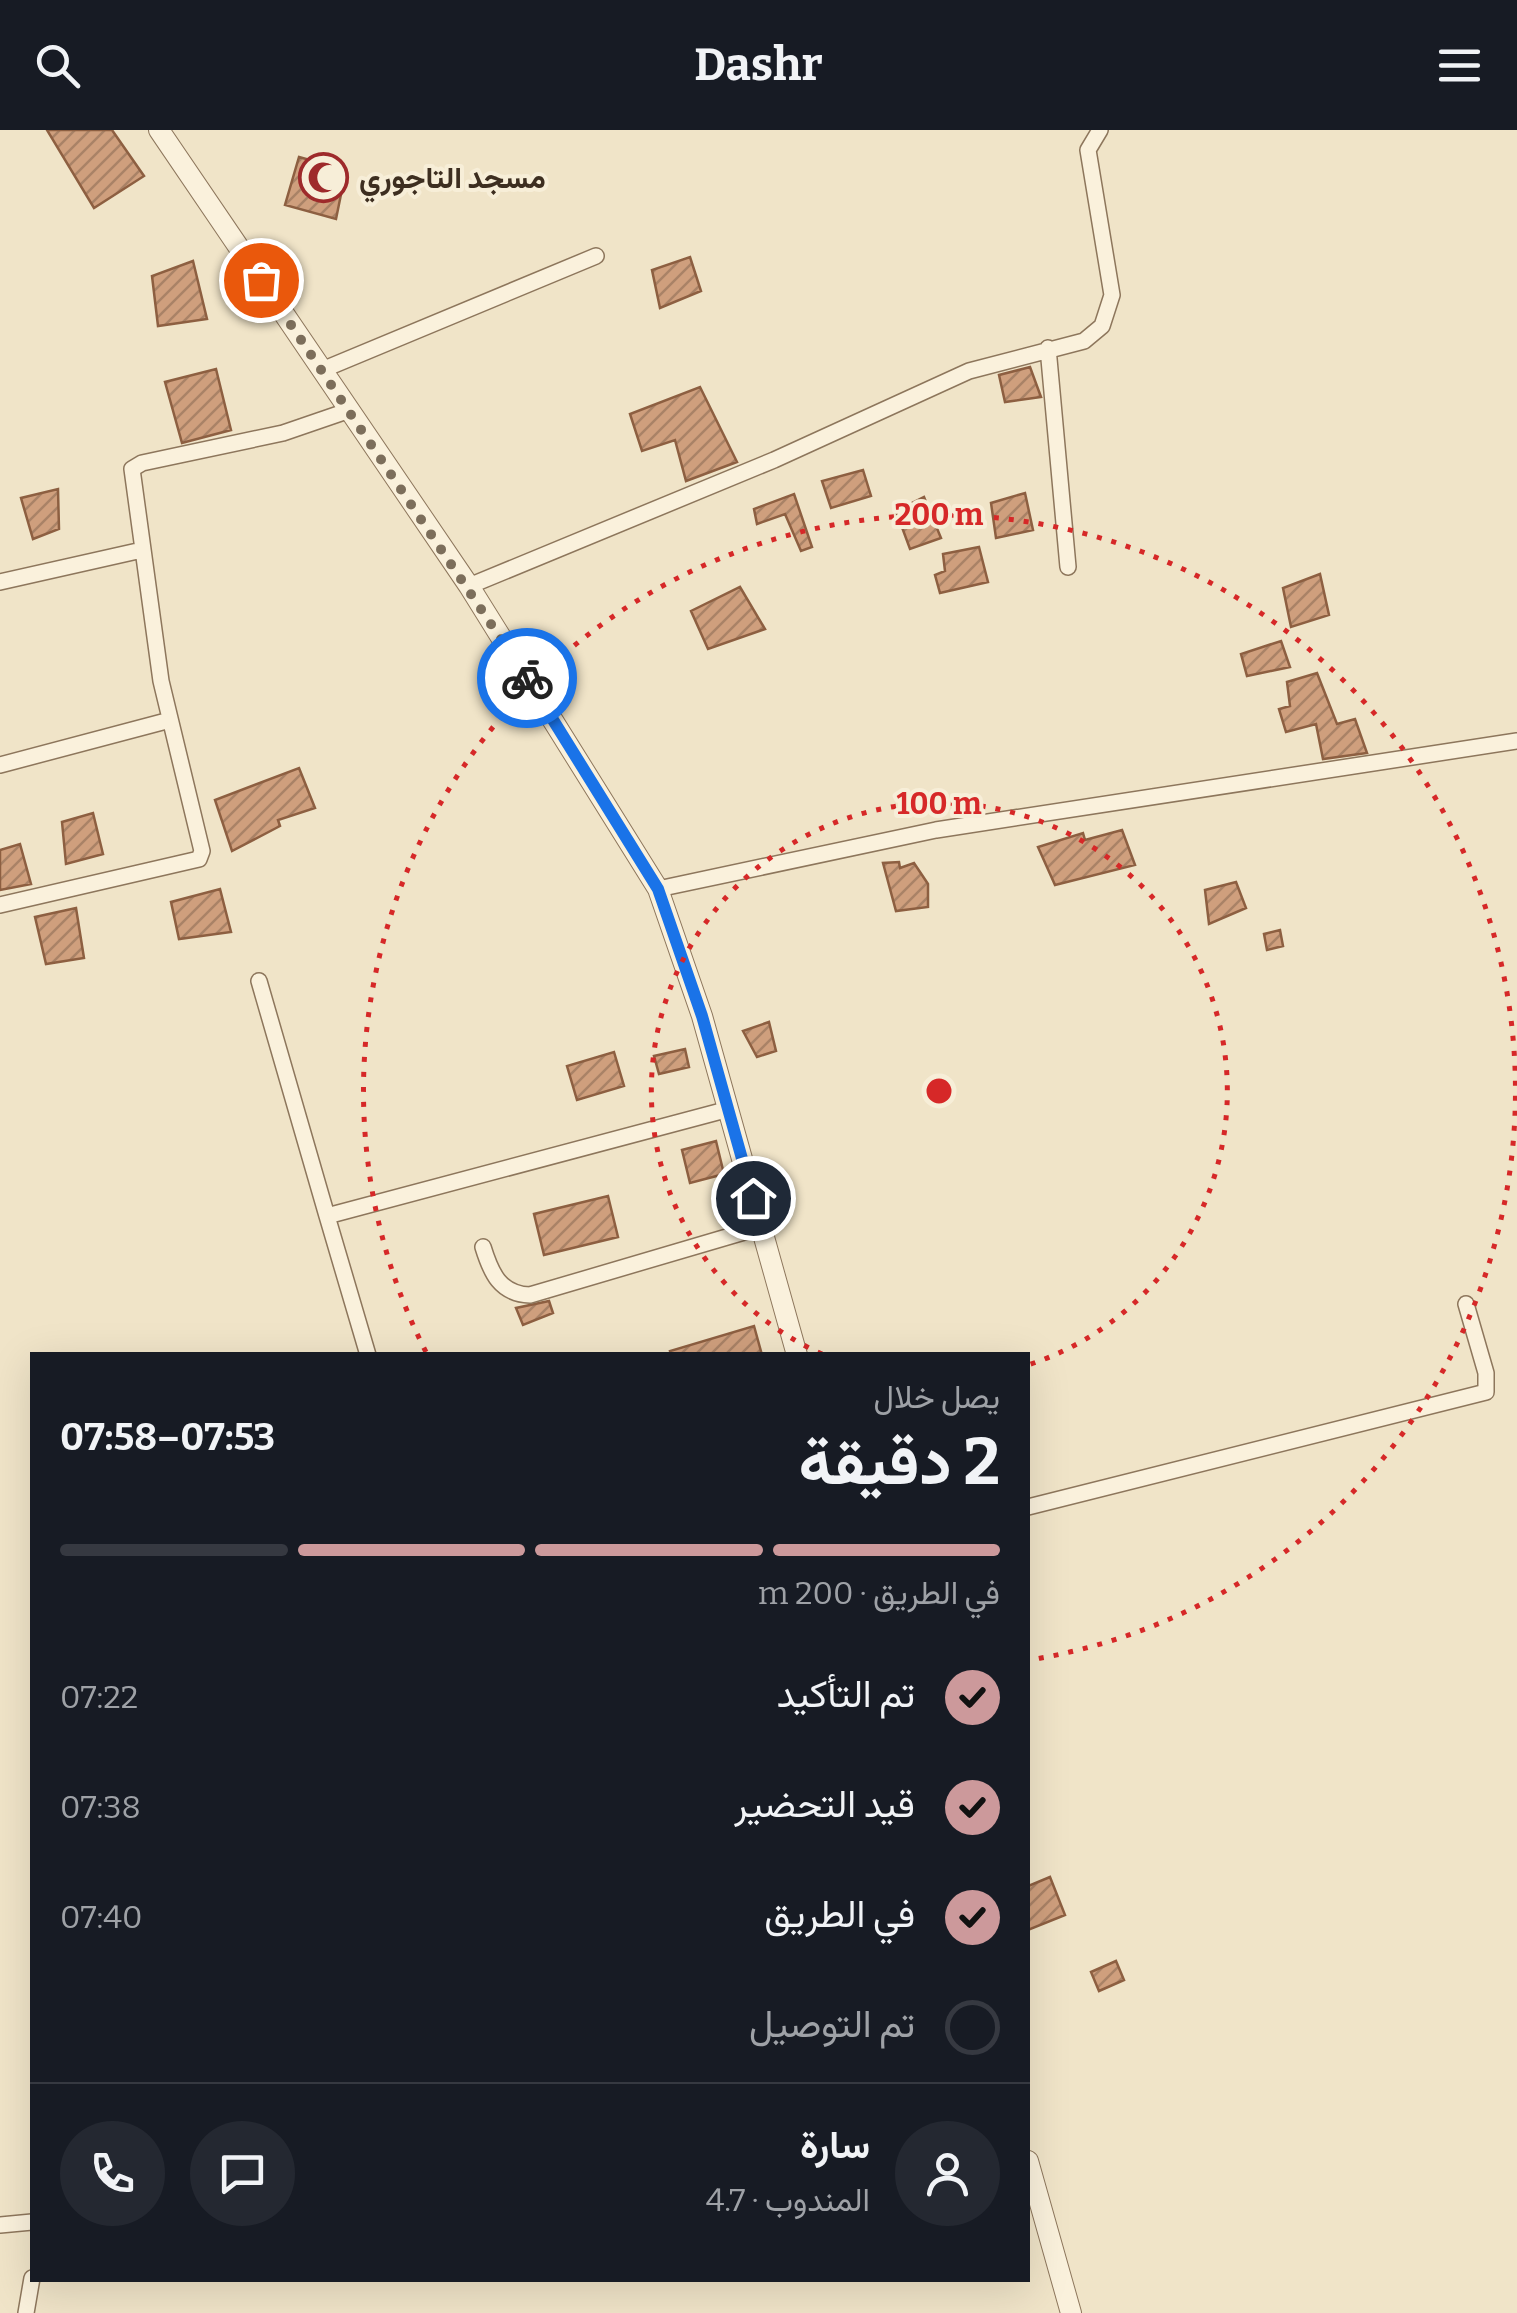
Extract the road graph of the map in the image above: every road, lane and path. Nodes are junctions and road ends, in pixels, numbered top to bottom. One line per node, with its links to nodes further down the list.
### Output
1 (159, 130): 5 (street)
2 (1100, 130): 4 (street)
3 (596, 256): 5 (street)
4 (1048, 348): 8 (street); 10 (street)
5 (322, 370): 6 (street)
6 (350, 410): 7 (street); 10 (street)
7 (142, 550): 9 (street); 11 (street)
8 (1068, 566)
9 (0, 582)
10 (469, 586): 14 (street)
11 (170, 720): 13 (street); 15 (street)
12 (1517, 741): 14 (street)
13 (0, 764)
14 (658, 889): 17 (street)
15 (0, 906)
16 (259, 980): 18 (street)
17 (728, 1109): 18 (street); 19 (street)
18 (328, 1216): 22 (street)
19 (761, 1227): 20 (street); 23 (street)
20 (484, 1248)
21 (1466, 1304): 24 (street)
22 (367, 1352)
23 (795, 1352)
24 (1030, 1506)
25 (1030, 2168): 30 (street)
26 (30, 2222): 27 (street)
27 (0, 2225)
28 (31, 2282): 29 (street)
29 (26, 2313)
30 (1071, 2313)

